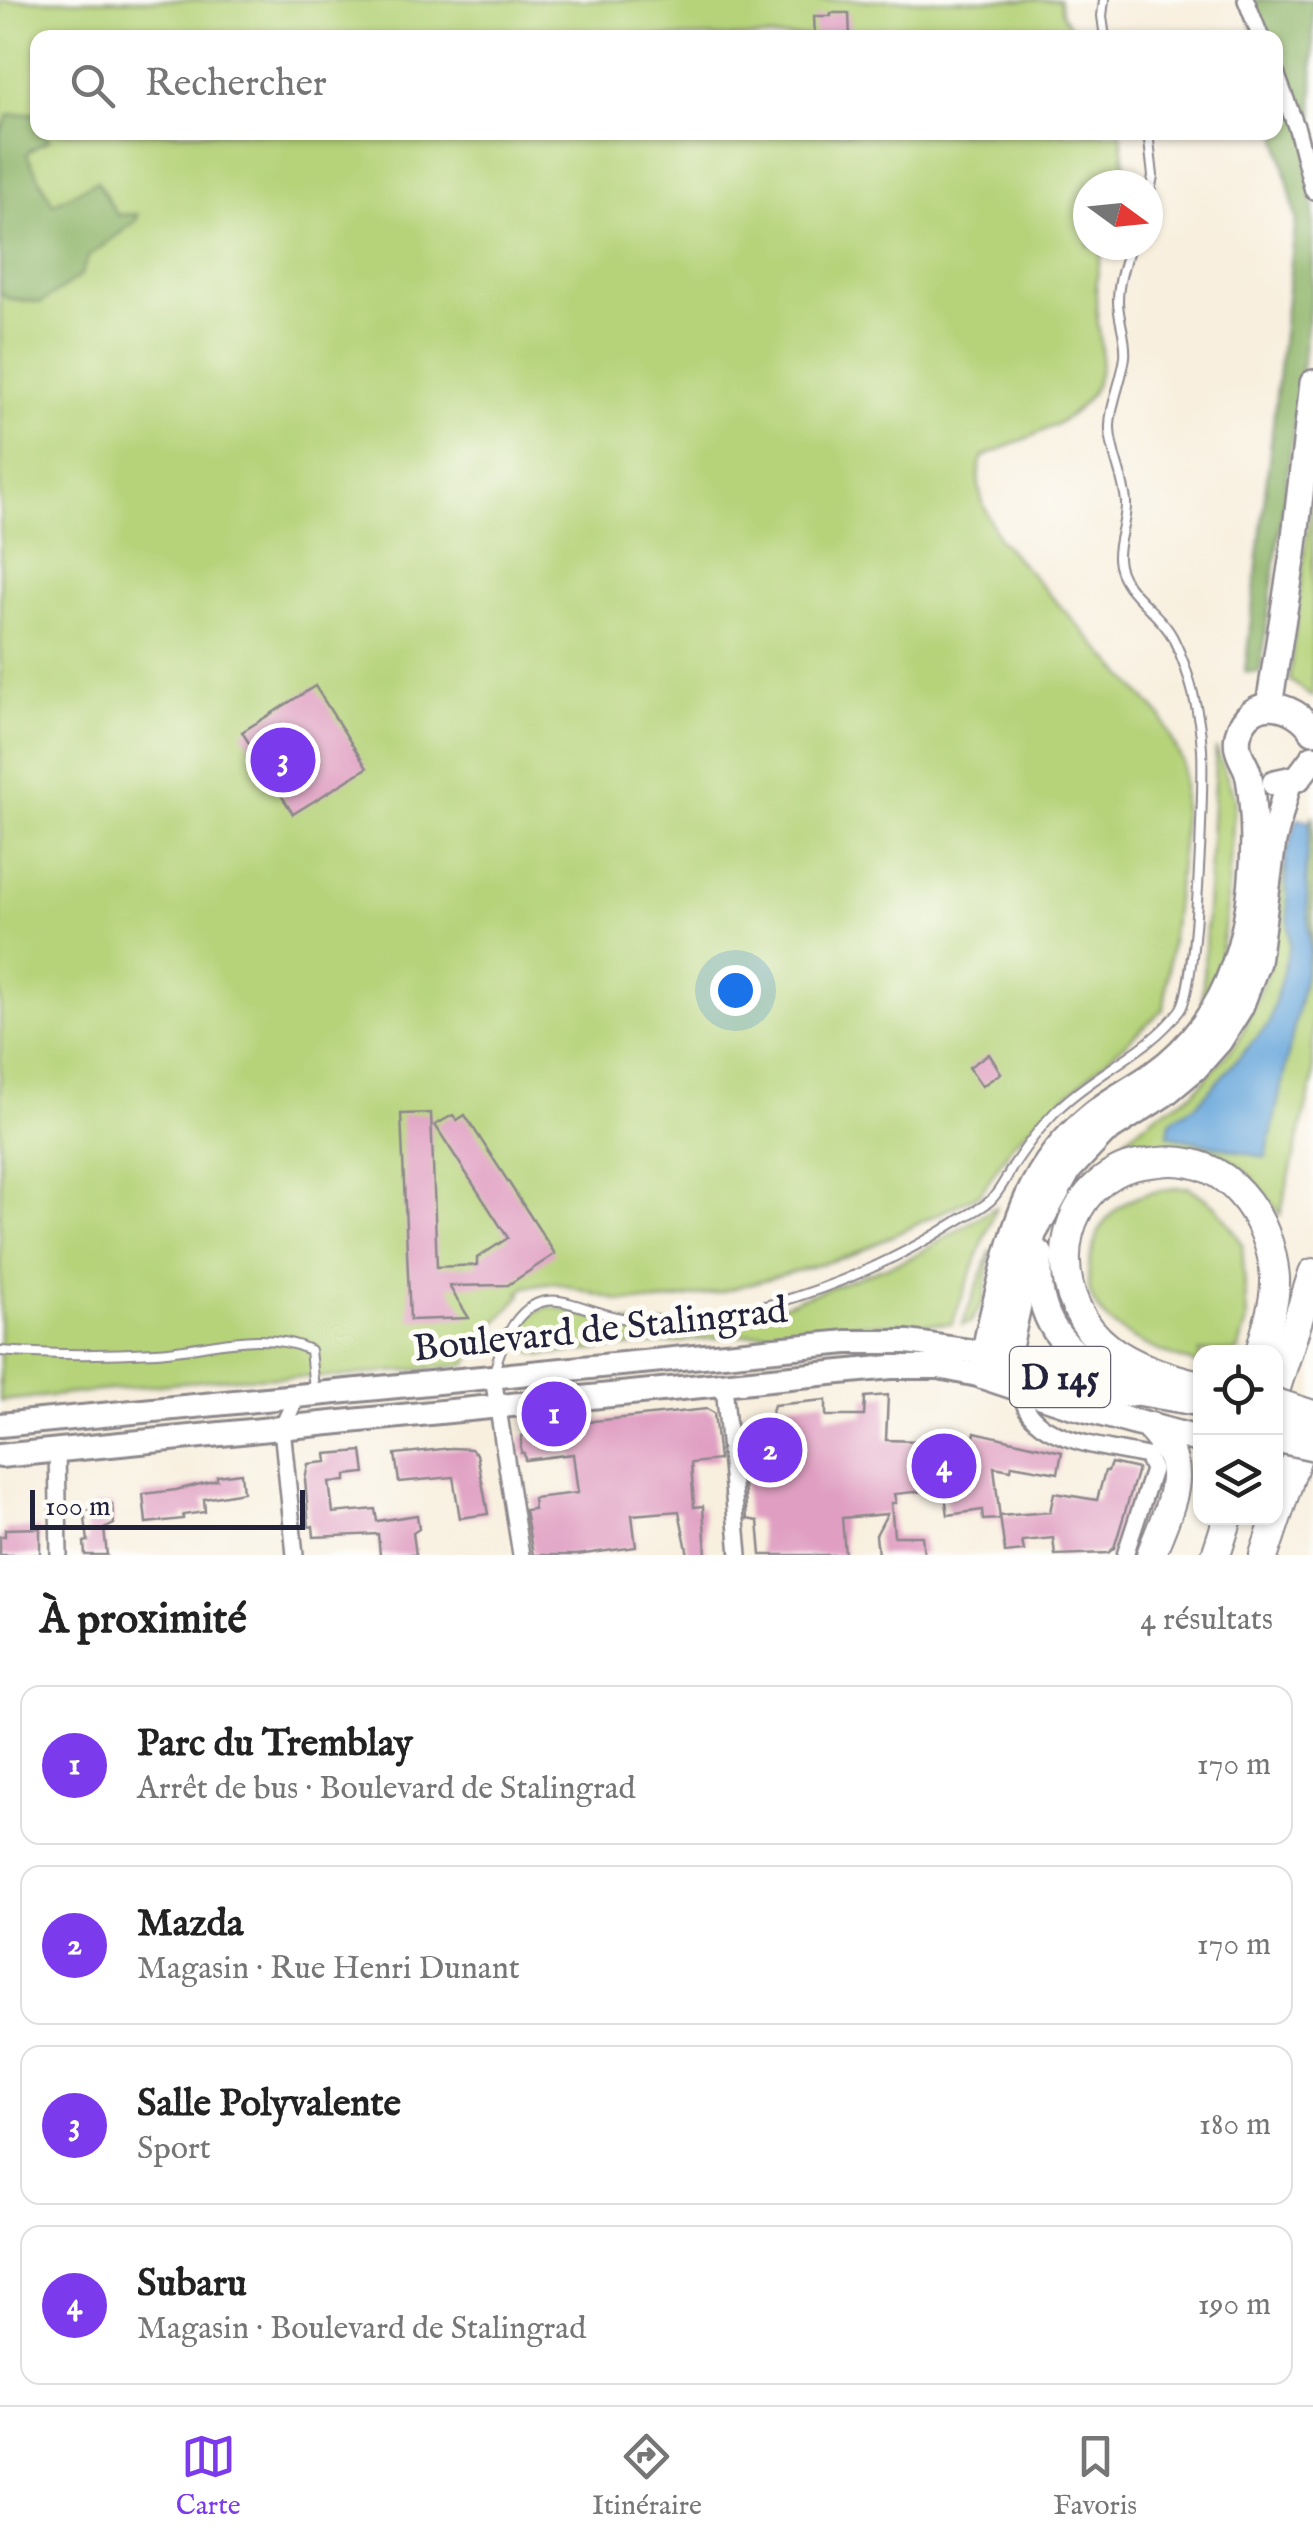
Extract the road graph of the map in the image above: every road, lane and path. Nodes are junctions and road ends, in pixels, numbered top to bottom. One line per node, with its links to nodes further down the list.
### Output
1 (1104, 0): 3 (lane)
2 (1246, 0): 4 (street)
3 (1104, 30)
4 (1258, 30)
5 (1283, 92): 8 (street)
6 (1149, 140): 7 (lane)
7 (1152, 170)
8 (1313, 191)
9 (1125, 260): 22 (lane)
10 (1313, 383): 11 (main road)
11 (1268, 706): 12 (main road); 14 (main road)
12 (1313, 731)
13 (1313, 758): 15 (main road)
14 (1248, 772): 15 (main road); 20 (main road)
15 (1288, 782): 16 (main road)
16 (1043, 1219): 20 (main road); 26 (main road)
17 (1313, 1272): 21 (highway)
18 (1261, 1345): 23 (highway)
19 (0, 1351): 27 (lane)
20 (993, 1366): 22 (main road, Boulevard de Stalingrad / D 145); 24 (main road, Boulevard de Stalingrad / D 145); 25 (main road, Boulevard de Stalingrad / D 145); 26 (main road, Boulevard de Stalingrad / D 145)
21 (1283, 1366)
22 (493, 1378): 27 (main road, Boulevard de Stalingrad / D 145); 30 (street)
23 (1193, 1383)
24 (724, 1384): 30 (main road, Boulevard de Stalingrad / D 145); 49 (street)
25 (1022, 1389): 34 (main road, Boulevard de Stalingrad / D 145); 50 (street)
26 (1126, 1394): 28 (main road, Boulevard de Stalingrad / D 145); 37 (main road)
27 (306, 1395): 33 (main road, Boulevard de Stalingrad / D 145); 35 (street)
28 (1193, 1402)
29 (1283, 1406): 31 (highway, bridge)
30 (496, 1408): 35 (main road, Boulevard de Stalingrad / D 145); 48 (street)
31 (1313, 1412): 53 (highway)
32 (1283, 1421): 36 (main road, bridge)
33 (0, 1425)
34 (1150, 1427): 38 (main road, D 145); 51 (highway)
35 (282, 1428): 41 (main road, Boulevard de Stalingrad / D 145); 47 (street)
36 (1313, 1430)
37 (1193, 1432)
38 (1193, 1432)
39 (1283, 1440): 40 (main road, bridge)
40 (1313, 1447)
41 (56, 1451): 42 (main road, Boulevard de Stalingrad / D 145); 46 (street)
42 (0, 1456)
43 (1283, 1456): 44 (main road)
44 (1313, 1462)
45 (1226, 1525): 52 (highway)
46 (59, 1555)
47 (295, 1555)
48 (521, 1555)
49 (739, 1555)
50 (1125, 1555)
51 (1151, 1555)
52 (1216, 1555)
53 (1264, 1555)

